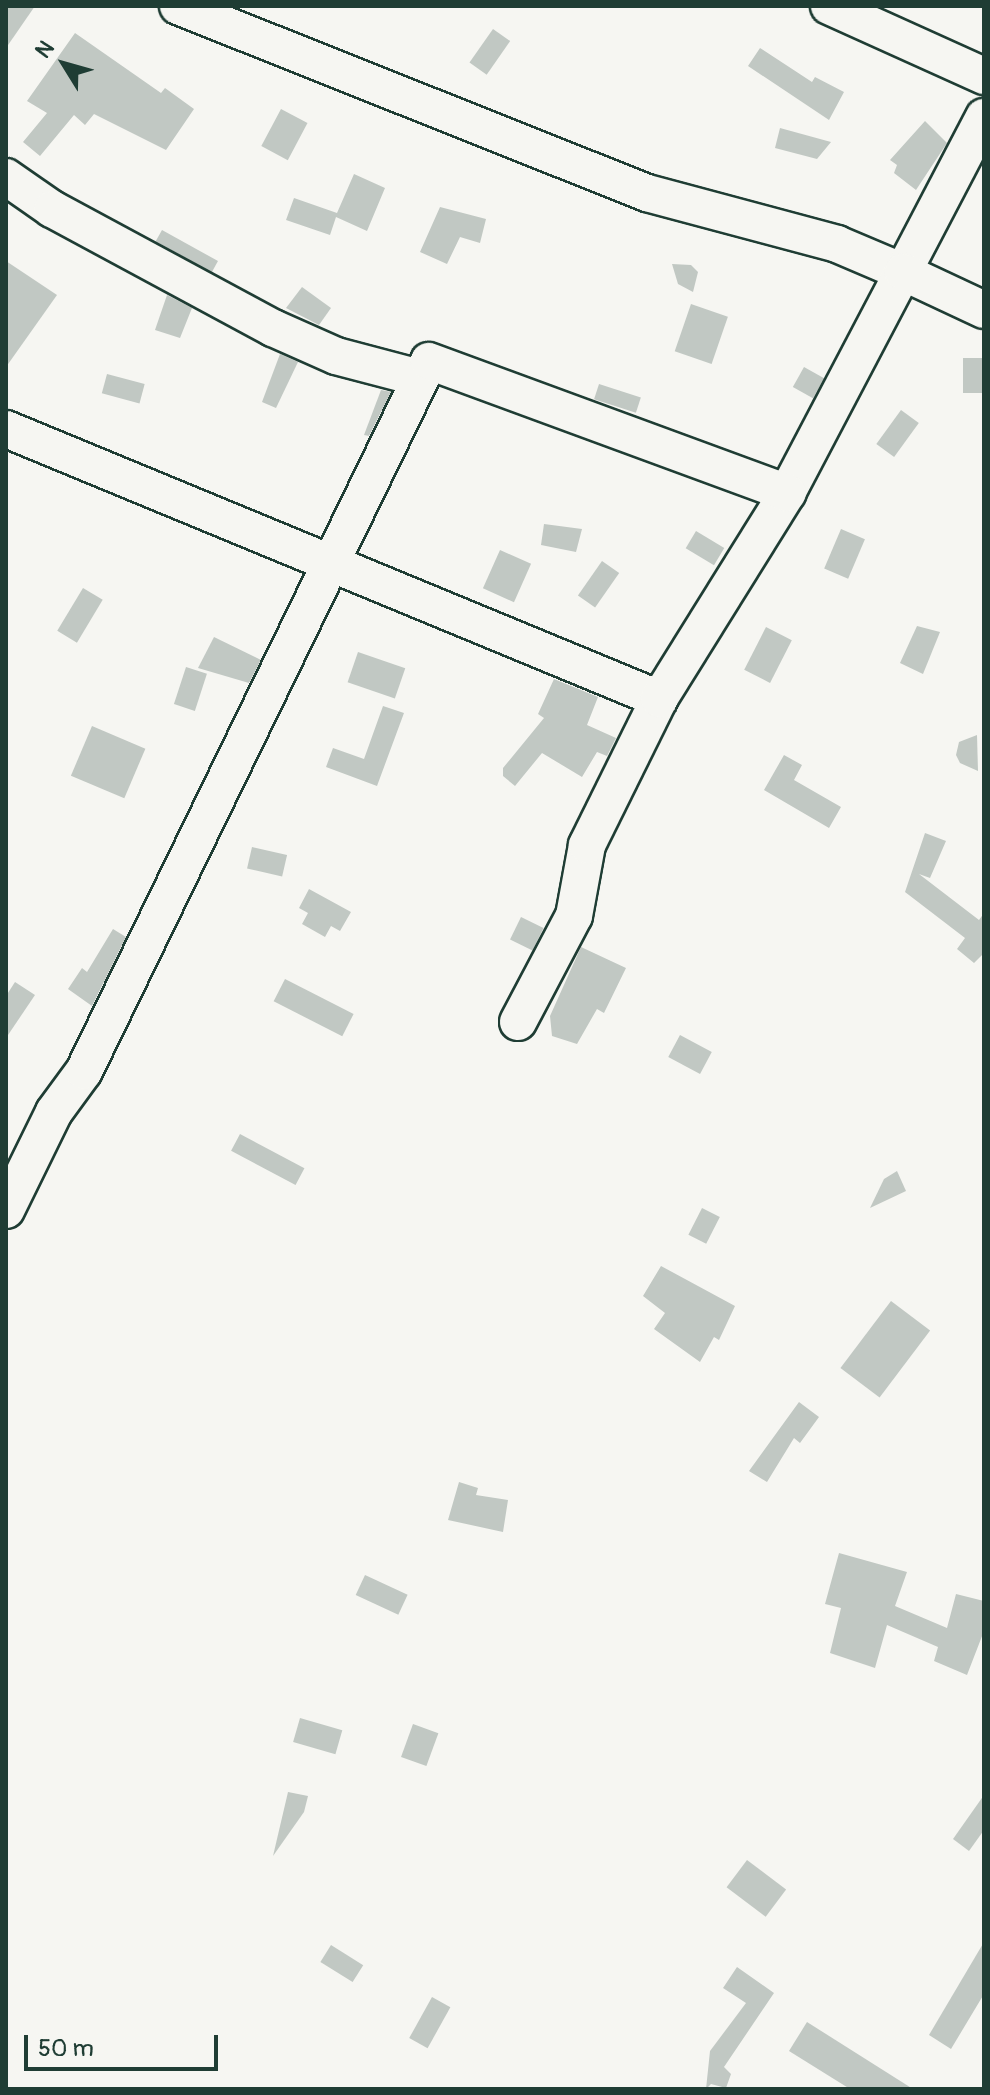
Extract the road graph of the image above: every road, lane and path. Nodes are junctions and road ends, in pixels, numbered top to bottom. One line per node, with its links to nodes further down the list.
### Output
1 (178, 6): 6 (street)
2 (829, 6): 3 (street)
3 (984, 76)
4 (984, 117): 6 (street)
5 (6, 177): 8 (street)
6 (903, 272): 7 (street); 10 (street)
7 (984, 310)
8 (420, 378): 10 (street); 11 (street)
9 (6, 429): 11 (street)
10 (787, 493): 12 (street)
11 (330, 563): 12 (street); 14 (street)
12 (659, 699): 13 (street)
13 (518, 1022)
14 (6, 1210)

